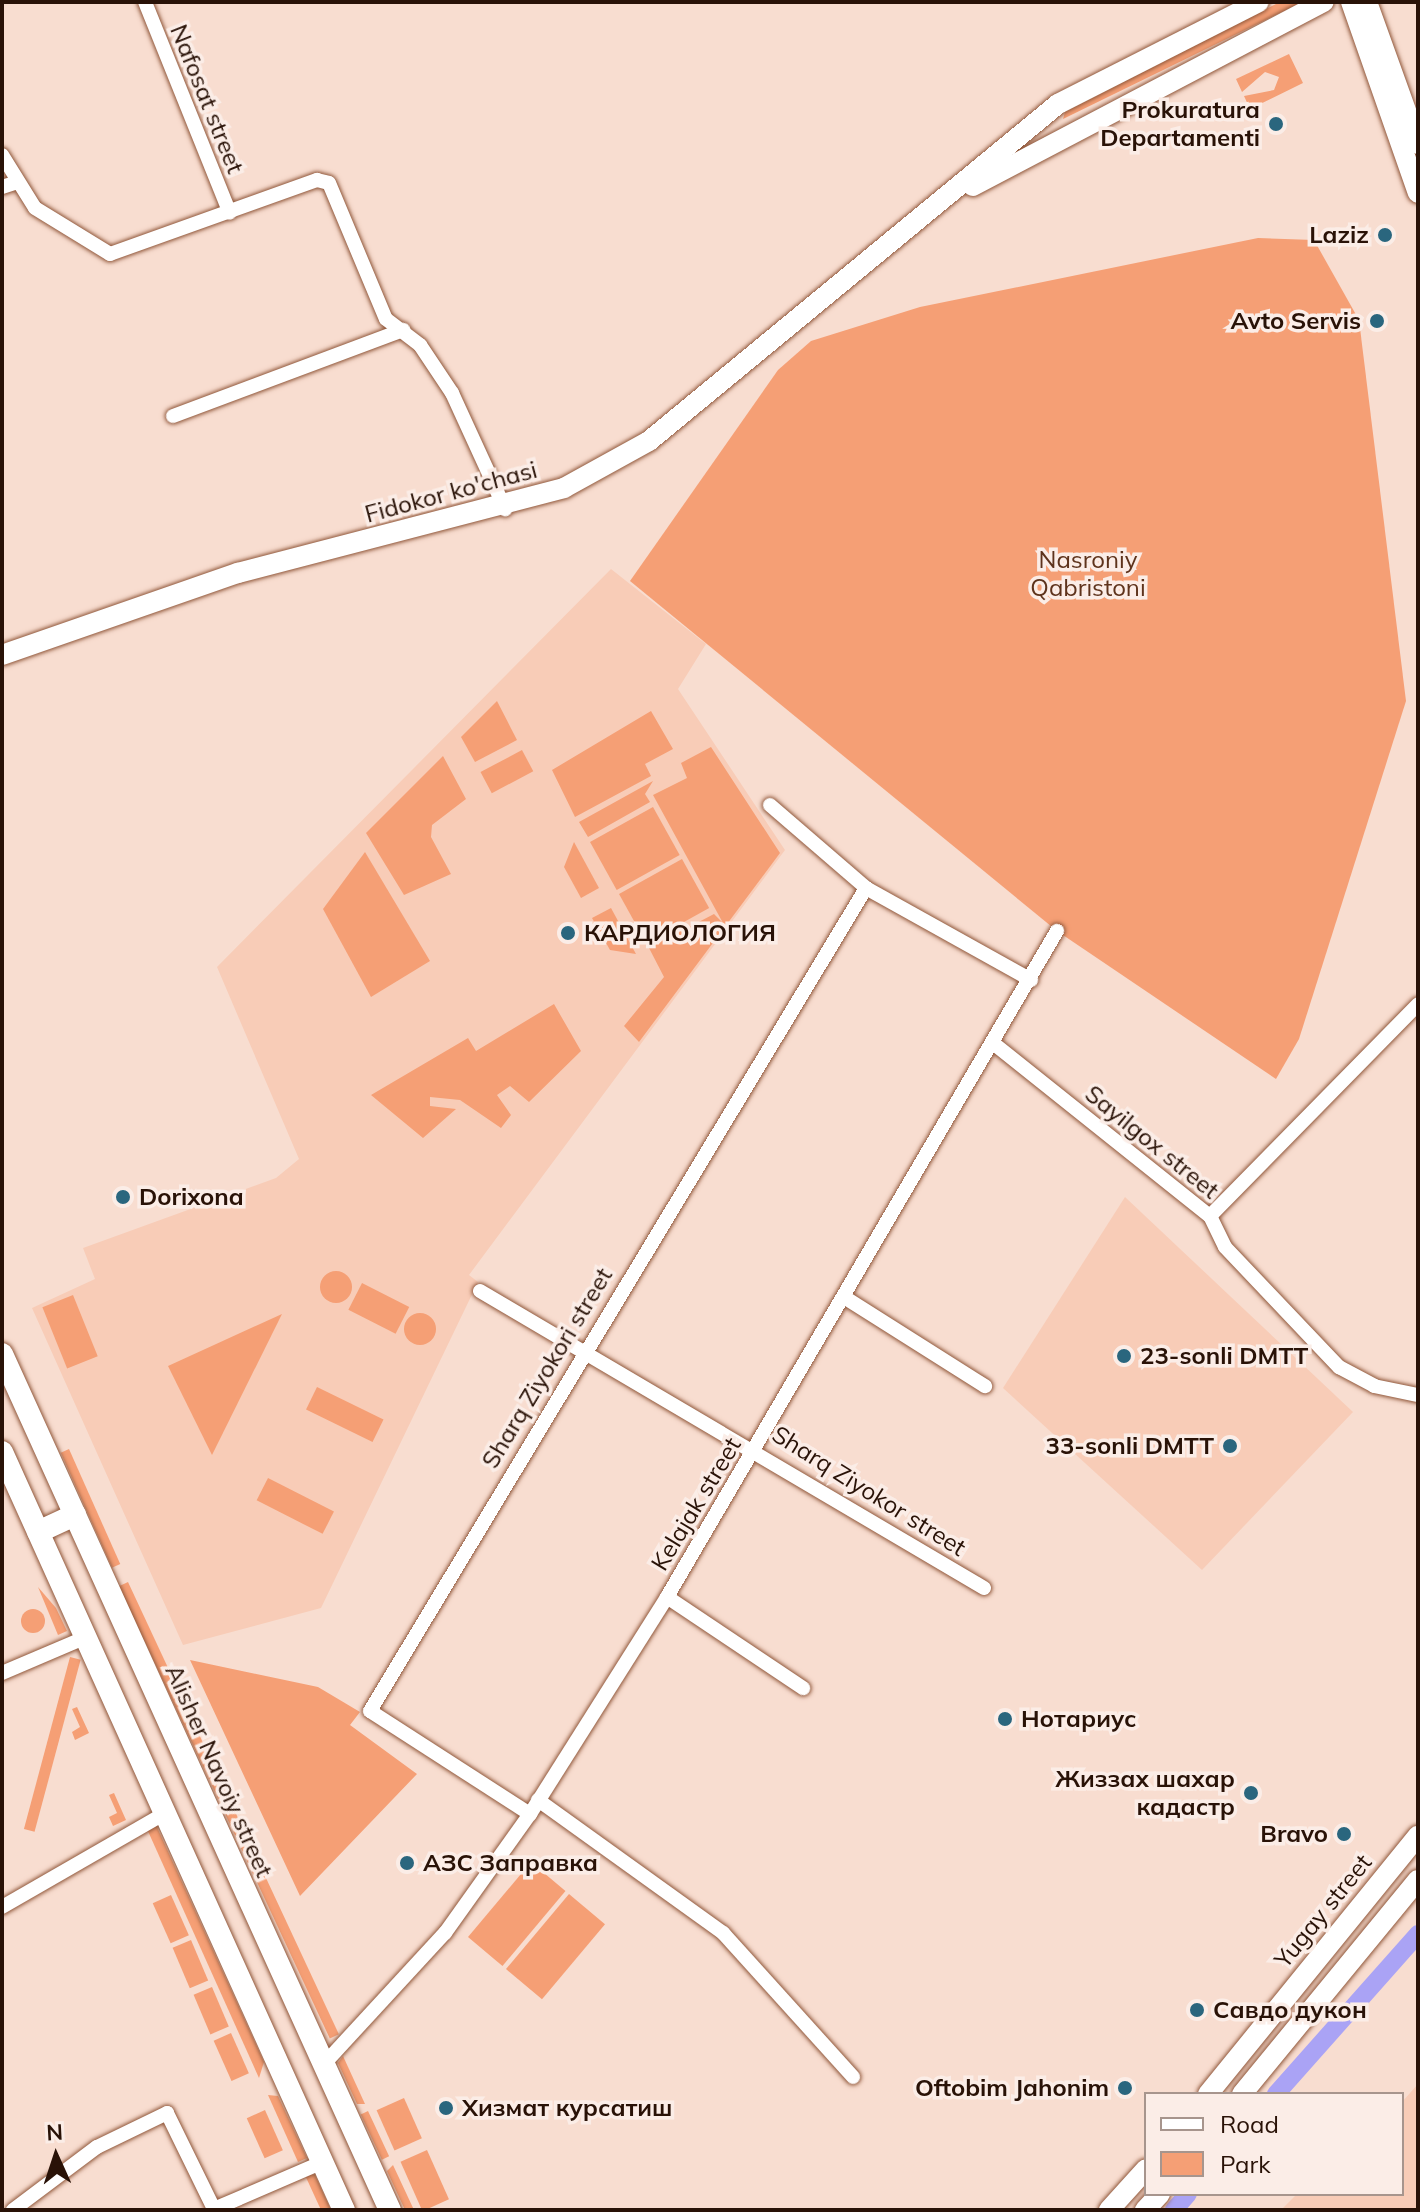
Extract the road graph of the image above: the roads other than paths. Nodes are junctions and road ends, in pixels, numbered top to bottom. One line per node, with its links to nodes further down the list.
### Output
1 (145, 2): 12 (street, Nafosat street)
2 (1259, 2): 11 (street, Fidokor ko'chasi)
3 (1324, 2): 11 (street, Fidokor ko'chasi)
4 (1351, 2): 10 (street)
5 (1367, 2): 6 (street)
6 (1418, 144)
7 (2, 155): 8 (street)
8 (17, 182): 9 (street); 12 (street)
9 (2, 187)
10 (1418, 193)
11 (931, 209): 15 (street, Fidokor ko'chasi)
12 (230, 213): 13 (street)
13 (403, 330): 14 (street); 15 (street)
14 (173, 416)
15 (505, 509): 16 (street, Fidokor ko'chasi)
16 (2, 655)
17 (770, 805): 18 (street)
18 (866, 888): 20 (street); 26 (street, Sharq Ziyokori street)
19 (1057, 931): 20 (street, Kelajak street)
20 (1031, 980): 22 (street, Kelajak street)
21 (1418, 1004): 23 (street)
22 (993, 1043): 23 (street, Sayilgox street); 25 (street, Kelajak street)
23 (1210, 1216): 29 (street, Sayilgox street)
24 (480, 1291): 26 (street, Sharq Ziyokor street)
25 (844, 1297): 28 (street); 30 (street, Kelajak street)
26 (582, 1349): 30 (street, Sharq Ziyokor street); 41 (street, Sharq Ziyokori street)
27 (2, 1354): 32 (main road, Alisher Navoiy street)
28 (985, 1386)
29 (1418, 1395)
30 (755, 1447): 34 (street, Sharq Ziyokor street); 35 (street, Kelajak street)
31 (2, 1452): 33 (main road)
32 (75, 1515): 33 (main road); 45 (main road, Alisher Navoiy street)
33 (38, 1532): 36 (main road)
34 (984, 1588)
35 (667, 1597): 38 (street); 39 (street, Kelajak street)
36 (84, 1638): 37 (street); 40 (main road)
37 (2, 1673)
38 (803, 1688)
39 (538, 1800): 41 (street, Kelajak street); 46 (street)
40 (164, 1814): 44 (street); 49 (main road)
41 (530, 1814): 45 (street, Kelajak street)
42 (1418, 1836): 47 (street, Yugay street)
43 (1418, 1880): 48 (street)
44 (2, 1907)
45 (323, 2065): 54 (main road, Alisher Navoiy street)
46 (853, 2077)
47 (1210, 2092)
48 (1244, 2092)
49 (323, 2162): 52 (street); 53 (main road)
50 (1144, 2171): 55 (street)
51 (13, 2210): 52 (street)
52 (213, 2210)
53 (344, 2210)
54 (390, 2210)
55 (1109, 2210)

